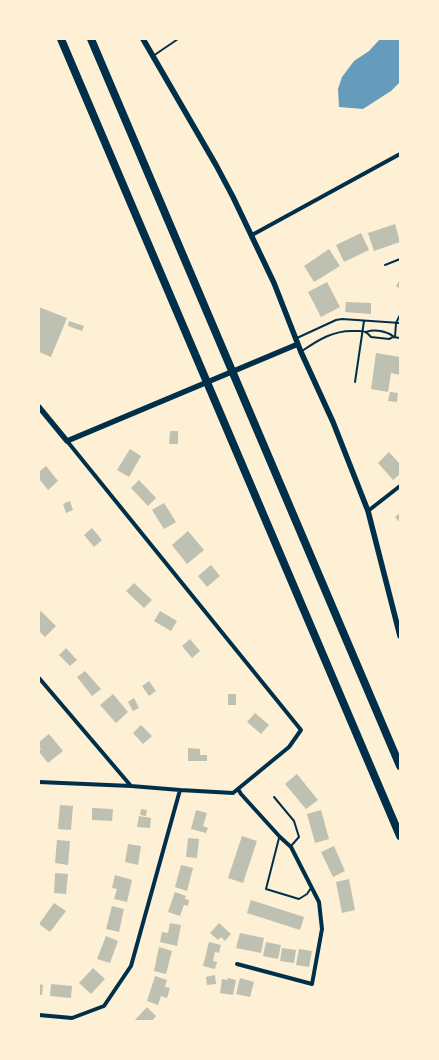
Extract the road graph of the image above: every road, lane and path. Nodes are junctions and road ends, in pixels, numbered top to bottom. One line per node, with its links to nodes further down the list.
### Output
1 (61, 39): 33 (highway)
2 (91, 39): 27 (highway)
3 (143, 39): 5 (street)
4 (178, 39): 5 (lane)
5 (152, 57): 7 (street)
6 (400, 154): 7 (street)
7 (252, 235): 18 (street)
8 (400, 259): 9 (lane)
9 (385, 265)
10 (400, 316): 12 (lane)
11 (364, 321): 12 (lane); 14 (lane); 18 (lane)
12 (396, 323): 13 (lane); 16 (lane)
13 (400, 323)
14 (362, 331): 15 (lane); 19 (lane); 20 (lane)
15 (366, 332): 16 (lane); 16 (lane)
16 (394, 337): 17 (lane)
17 (400, 338)
18 (297, 341): 19 (street); 22 (street)
19 (301, 352): 24 (street)
20 (355, 382)
21 (39, 407): 22 (street)
22 (67, 441): 30 (street)
23 (400, 486): 24 (street)
24 (368, 511): 25 (street)
25 (400, 636)
26 (39, 678): 29 (street)
27 (400, 766)
28 (39, 782): 29 (street)
29 (131, 786): 31 (street)
30 (238, 789): 31 (street); 34 (street)
31 (180, 790): 38 (street)
32 (274, 797): 35 (lane)
33 (400, 836)
34 (280, 837): 35 (street); 36 (lane)
35 (291, 847): 36 (street)
36 (312, 888): 37 (street)
37 (236, 964)
38 (39, 1015)

